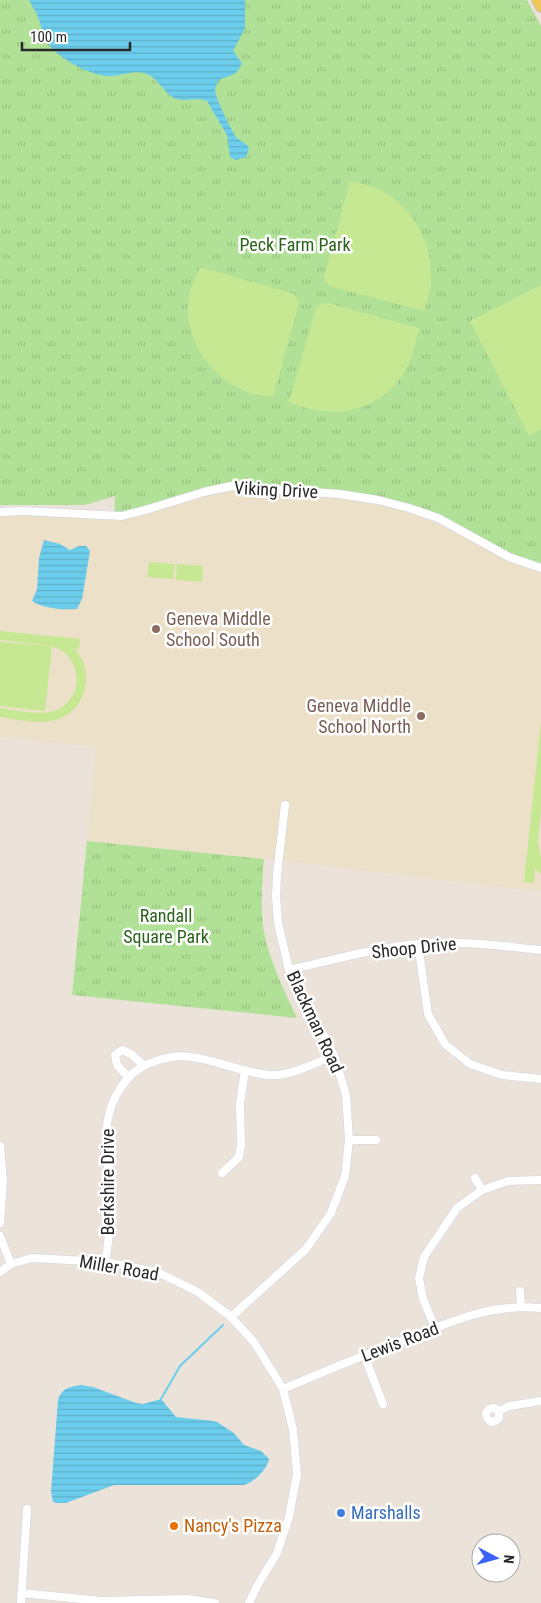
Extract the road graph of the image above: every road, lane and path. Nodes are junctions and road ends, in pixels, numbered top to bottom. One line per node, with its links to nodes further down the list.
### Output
1 (537, 0): 2 (main road)
2 (541, 7)
3 (0, 512): 4 (street, Viking Drive)
4 (541, 568)
5 (285, 804): 8 (street, Blackman Road)
6 (418, 944): 7 (street, Shoop Drive); 8 (street, Shoop Drive); 13 (street)
7 (541, 950)
8 (289, 970): 9 (street, Blackman Road)
9 (334, 1056): 11 (street, Berkshire Drive); 14 (street, Blackman Road)
10 (144, 1066): 11 (street, Berkshire Drive); 12 (street, Berkshire Drive); 12 (street)
11 (244, 1070): 17 (street)
12 (128, 1077): 23 (street, Berkshire Drive)
13 (541, 1079)
14 (349, 1140): 15 (street); 29 (street, Blackman Road)
15 (376, 1140)
16 (0, 1146): 21 (street)
17 (222, 1173)
18 (475, 1178): 20 (street)
19 (541, 1180): 20 (street)
20 (482, 1190): 30 (street)
21 (0, 1224)
22 (0, 1236): 24 (street)
23 (105, 1262): 24 (street, Miller Road); 29 (street, Miller Road)
24 (11, 1264): 25 (street, Miller Road)
25 (0, 1272)
26 (520, 1291): 27 (street)
27 (521, 1306): 28 (street, Lewis Road); 30 (street, Lewis Road)
28 (541, 1308)
29 (231, 1317): 32 (street, Miller Road)
30 (435, 1328): 31 (street, Lewis Road)
31 (364, 1355): 32 (street, Lewis Road); 34 (street)
32 (283, 1389): 40 (street, Miller Road)
33 (541, 1401): 35 (street)
34 (384, 1404)
35 (498, 1411)
36 (27, 1509): 37 (street)
37 (21, 1592): 38 (street); 39 (street)
38 (21, 1603)
39 (216, 1603)
40 (249, 1603)

